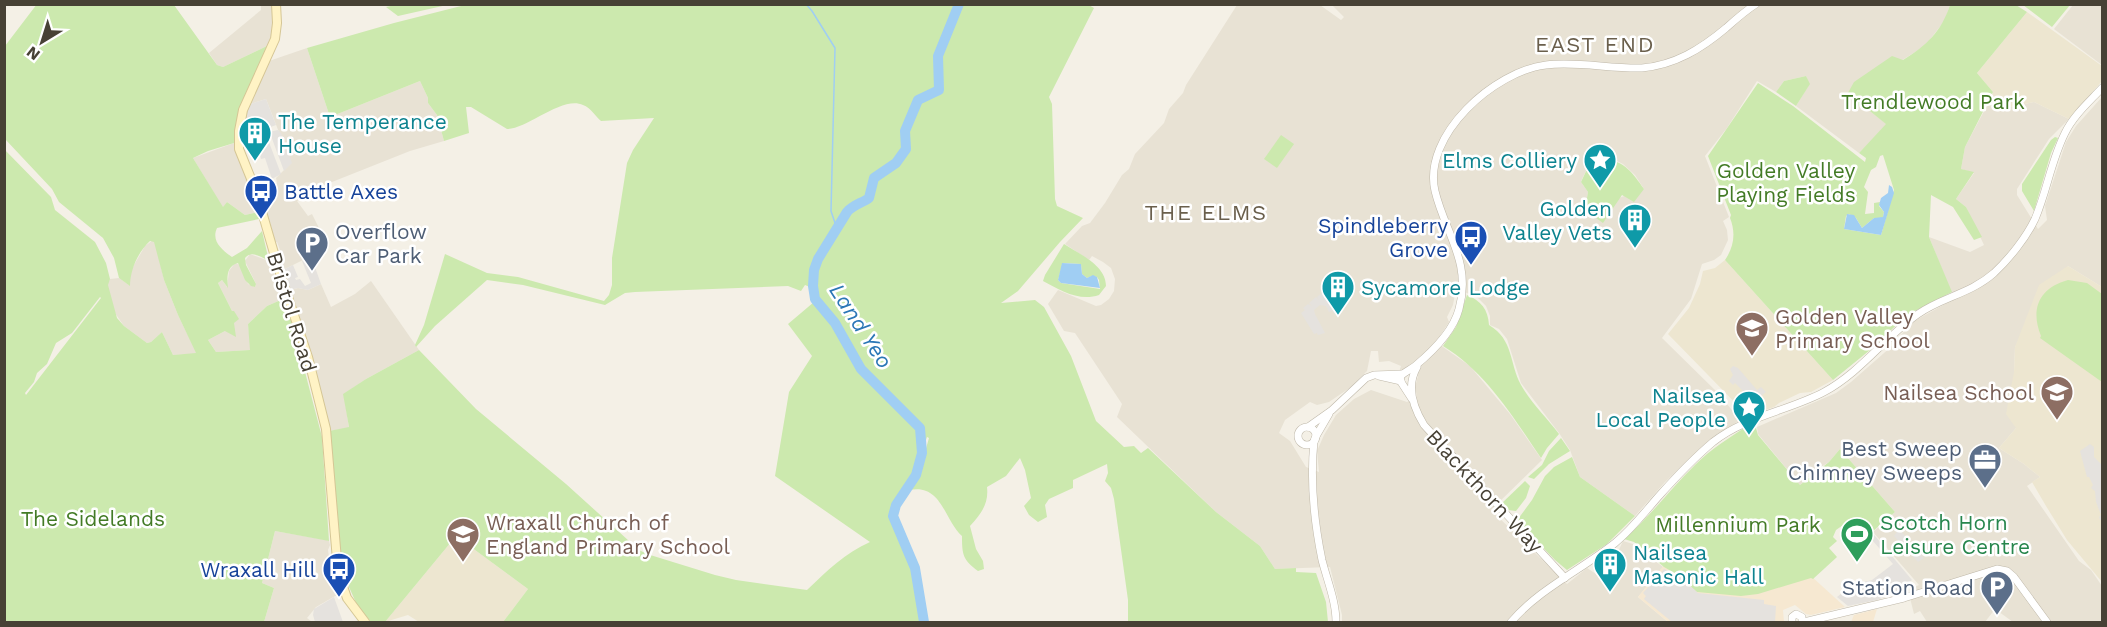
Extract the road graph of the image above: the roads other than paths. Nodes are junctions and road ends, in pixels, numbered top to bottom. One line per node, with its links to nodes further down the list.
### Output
1 (276, 4): 15 (main road, Bristol Road)
2 (1756, 4): 4 (street)
3 (2103, 88): 13 (street)
4 (1423, 360): 5 (street); 6 (street)
5 (1403, 378): 6 (street); 7 (street, Blackthorn Way); 8 (street)
6 (1412, 379): 7 (street)
7 (1412, 399): 13 (street, Blackthorn Way)
8 (1332, 410): 9 (street); 10 (street)
9 (1308, 427): 10 (street); 11 (street)
10 (1315, 439): 11 (street); 12 (street)
11 (1303, 443): 12 (street)
12 (1312, 473): 16 (street)
13 (1565, 578): 17 (street)
14 (1803, 621): 18 (street); 19 (street)
15 (365, 622)
16 (1336, 622)
17 (1511, 622)
18 (1792, 622)
19 (2047, 622)

